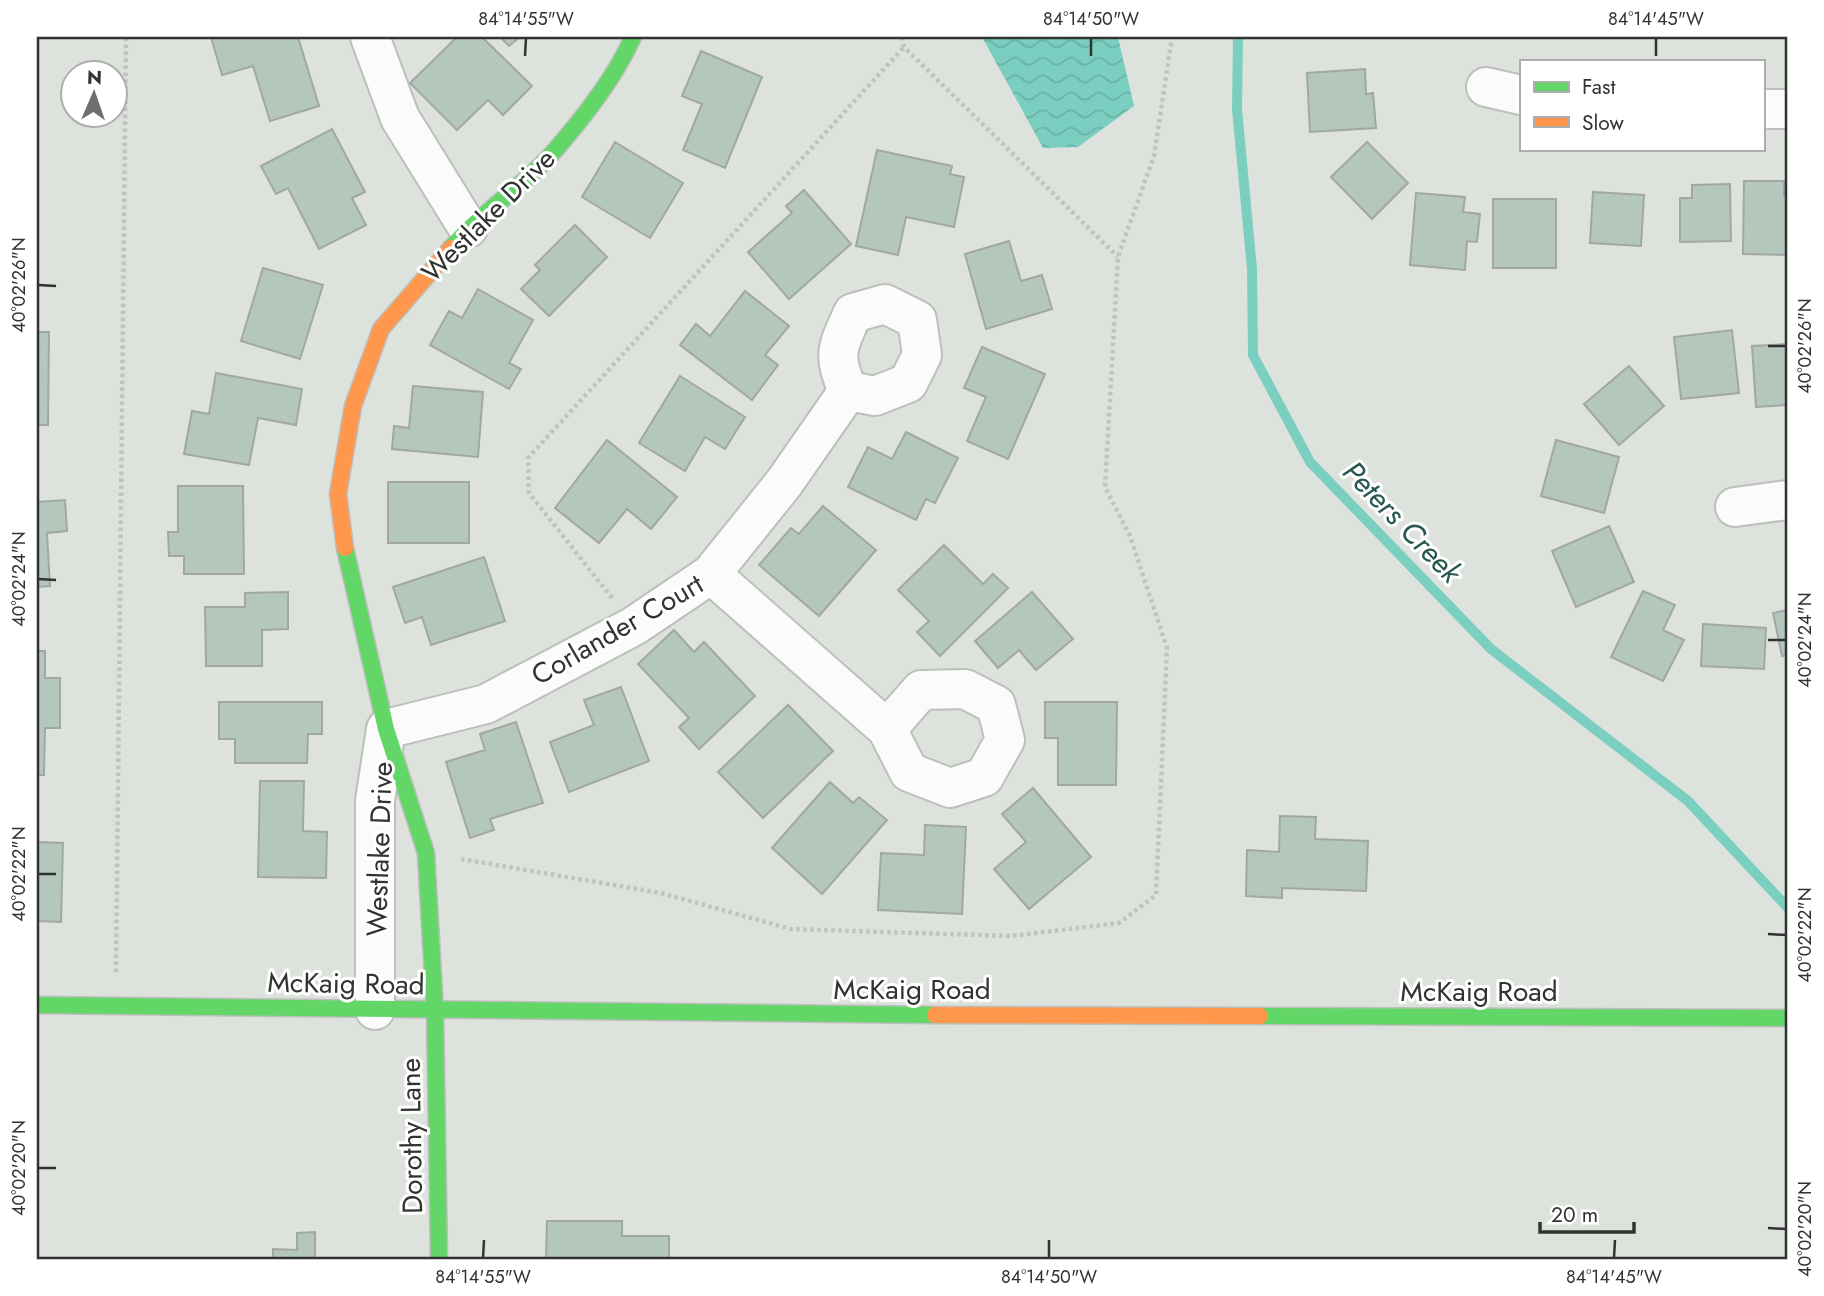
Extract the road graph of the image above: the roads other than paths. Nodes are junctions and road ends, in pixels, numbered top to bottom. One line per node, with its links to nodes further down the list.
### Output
1 (370, 37): 5 (street)
2 (633, 37): 5 (street, Westlake Drive)
3 (1764, 108): 4 (street)
4 (1787, 109)
5 (468, 228): 10 (street, Westlake Drive)
6 (848, 391): 9 (street, Corlander Court)
7 (1787, 499): 8 (street)
8 (1735, 507)
9 (711, 574): 10 (street, Corlander Court); 11 (street)
10 (386, 729): 13 (street, Westlake Drive); 14 (street, Westlake Drive)
11 (887, 729)
12 (37, 1005): 13 (street, McKaig Road)
13 (374, 1010): 14 (street, McKaig Road)
14 (435, 1012): 15 (street, McKaig Road); 16 (street, Dorothy Lane)
15 (1787, 1018)
16 (439, 1259)

